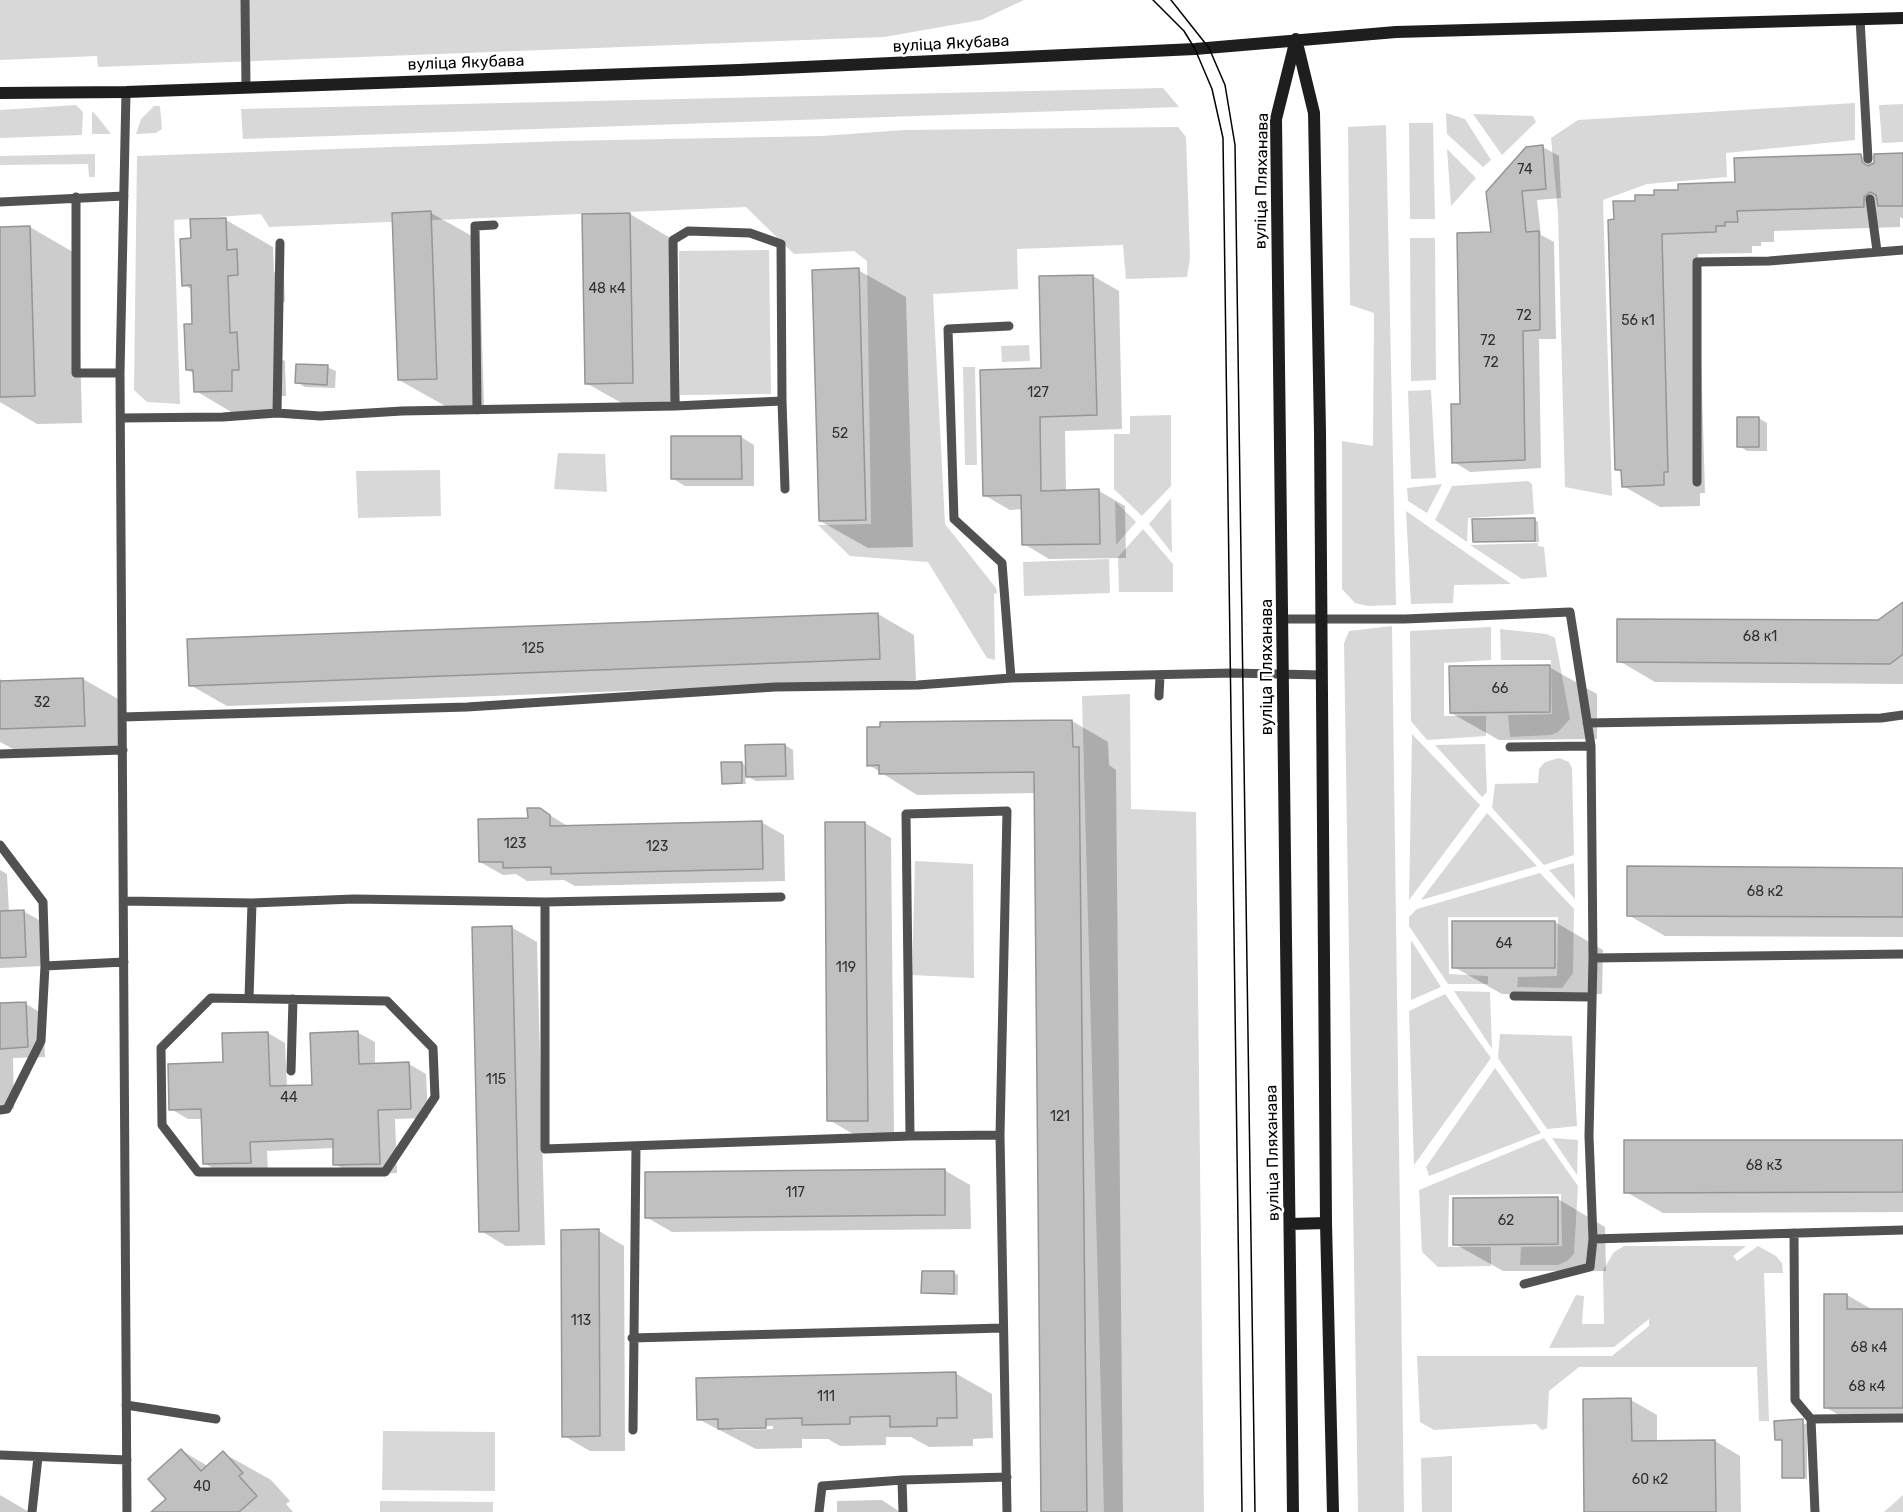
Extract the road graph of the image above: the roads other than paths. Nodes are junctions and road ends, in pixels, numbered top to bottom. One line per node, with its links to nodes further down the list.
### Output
1 (245, 0): 5 (lane)
2 (1903, 18): 3 (main road, вуліца Якубава)
3 (1860, 19): 4 (main road, вуліца Якубава); 8 (lane)
4 (1296, 39): 5 (main road, вуліца Якубава); 26 (main road, вуліца Пляханава); 27 (main road)
5 (246, 87): 6 (main road, вуліца Якубава)
6 (126, 92): 7 (main road, вуліца Якубава); 9 (lane)
7 (0, 93)
8 (1868, 159)
9 (124, 196): 10 (lane); 18 (lane)
10 (76, 197): 12 (lane); 18 (lane)
11 (1870, 199): 16 (lane)
12 (0, 202)
13 (494, 225): 21 (lane)
14 (280, 243): 22 (lane)
15 (1903, 250): 16 (lane)
16 (1877, 251): 24 (lane)
17 (1009, 326): 31 (lane)
18 (120, 373): 23 (lane)
19 (782, 400): 20 (lane); 20 (lane); 25 (lane)
20 (675, 406): 21 (lane)
21 (477, 410): 22 (lane)
22 (278, 413): 23 (lane)
23 (121, 418): 34 (lane)
24 (1697, 482)
25 (785, 489)
26 (1284, 619): 27 (lane); 29 (main road, вуліца Пляханава)
27 (1322, 619): 30 (main road); 35 (lane)
28 (1160, 675): 29 (lane); 31 (lane); 32 (lane)
29 (1283, 675): 30 (lane); 59 (main road, вуліца Пляханава)
30 (1322, 675): 58 (main road)
31 (1011, 678): 34 (lane)
32 (1159, 696)
33 (1903, 715): 35 (lane)
34 (122, 717): 38 (lane)
35 (1587, 723): 36 (lane)
36 (1591, 746): 37 (lane); 46 (lane)
37 (1510, 747)
38 (123, 750): 39 (lane); 42 (lane)
39 (0, 754)
40 (0, 845): 48 (lane)
41 (781, 897): 43 (lane)
42 (123, 901): 44 (lane); 47 (lane)
43 (545, 902): 44 (lane); 57 (lane)
44 (252, 903): 51 (lane)
45 (1903, 954): 46 (lane)
46 (1593, 958): 50 (lane)
47 (124, 962): 48 (lane); 66 (lane)
48 (45, 966): 54 (lane)
49 (1514, 996): 50 (lane)
50 (1592, 997): 62 (lane)
51 (249, 998): 52 (lane); 52 (lane)
52 (293, 999): 53 (lane)
53 (291, 1071)
54 (0, 1110)
55 (1000, 1135): 56 (lane); 56 (lane); 64 (lane)
56 (910, 1136): 57 (lane)
57 (636, 1146): 65 (lane)
58 (1326, 1223): 59 (main road); 82 (main road)
59 (1290, 1224): 81 (main road, вуліца Пляханава)
60 (1903, 1230): 61 (lane)
61 (1794, 1233): 62 (lane); 69 (lane)
62 (1593, 1239): 63 (lane)
63 (1524, 1284)
64 (1003, 1328): 65 (lane); 74 (lane)
65 (632, 1338): 70 (lane)
66 (126, 1406): 68 (lane); 73 (lane)
67 (1903, 1418): 69 (lane)
68 (216, 1419)
69 (1811, 1419): 83 (lane)
70 (633, 1430)
71 (0, 1455): 72 (lane)
72 (38, 1457): 73 (lane); 76 (lane)
73 (127, 1460): 77 (lane)
74 (1006, 1477): 75 (lane); 80 (lane)
75 (902, 1480): 78 (lane); 79 (lane)
76 (32, 1512)
77 (127, 1512)
78 (819, 1512)
79 (903, 1512)
80 (1007, 1512)
81 (1293, 1512)
82 (1334, 1512)
83 (1815, 1512)

